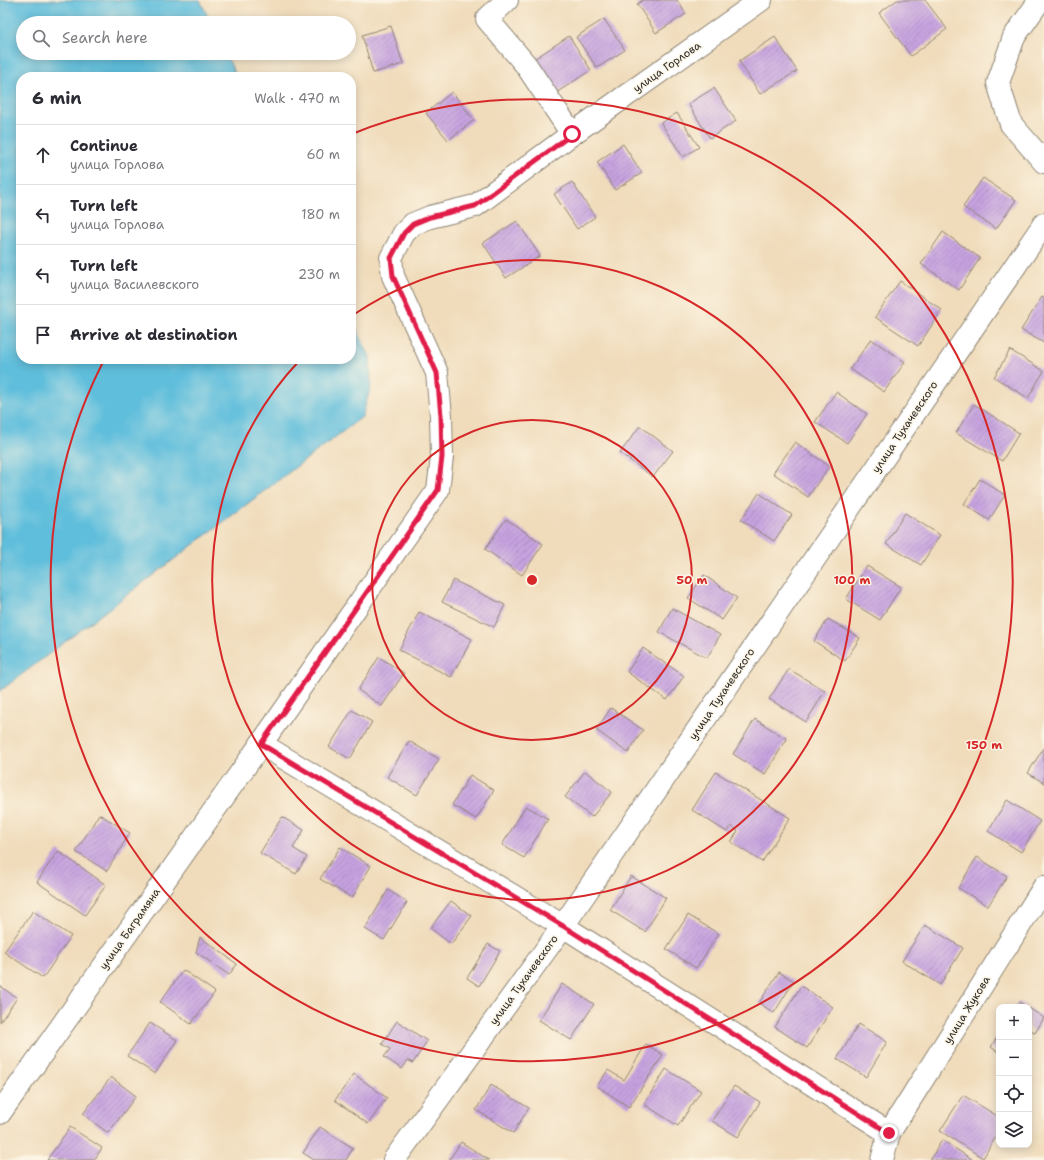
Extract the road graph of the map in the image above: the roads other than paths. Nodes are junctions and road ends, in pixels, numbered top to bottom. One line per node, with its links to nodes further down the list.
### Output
1 (507, 0): 4 (street)
2 (761, 0): 4 (street, улица Горлова)
3 (1040, 0): 5 (street)
4 (572, 134): 7 (street, улица Горлова)
5 (1044, 162)
6 (1044, 224): 9 (street, улица Тухачевского)
7 (261, 744): 9 (street); 10 (street, улица Баграмяна)
8 (1044, 887): 11 (street, улица Жукова)
9 (563, 926): 11 (street); 12 (street, улица Тухачевского)
10 (0, 1113)
11 (889, 1133): 13 (street, улица Жукова)
12 (394, 1160)
13 (882, 1160)

